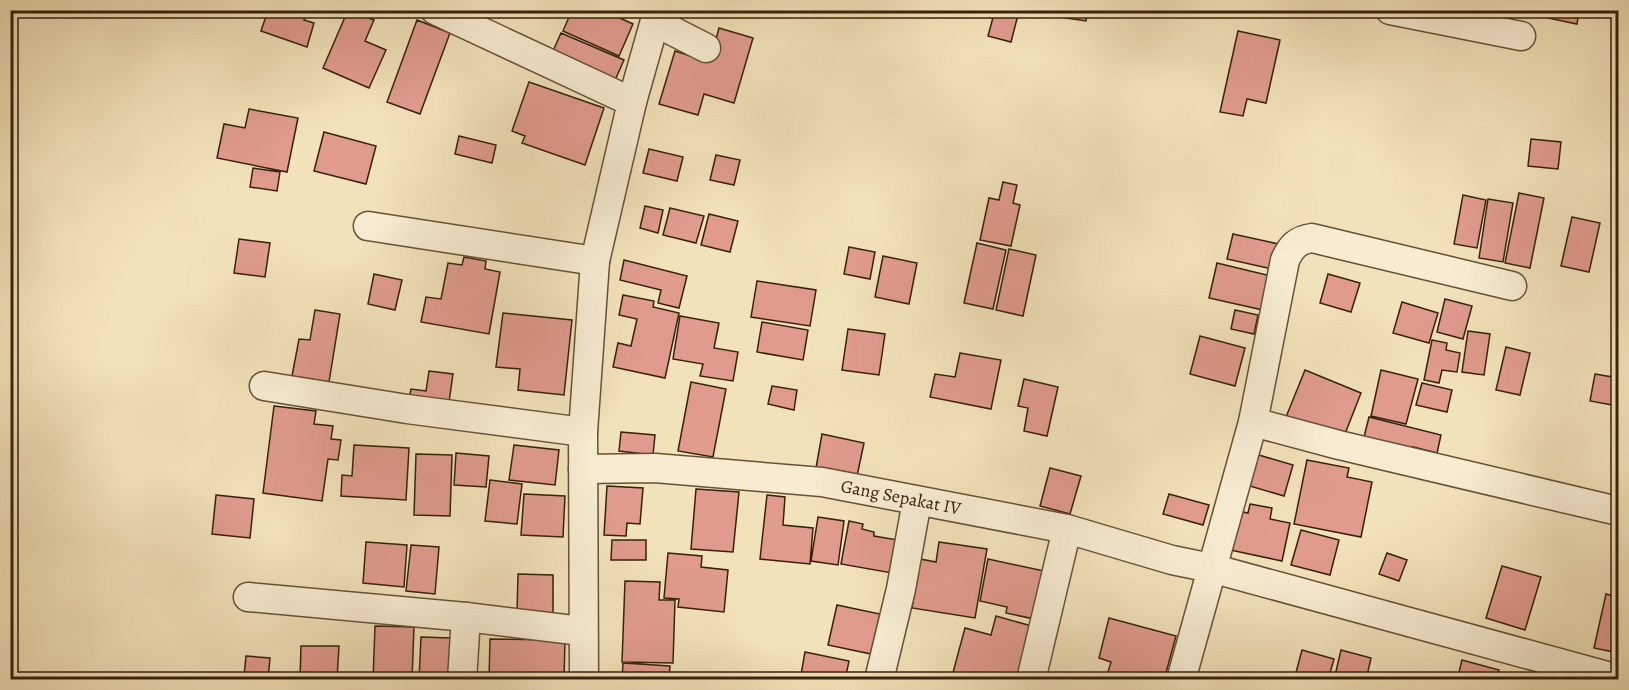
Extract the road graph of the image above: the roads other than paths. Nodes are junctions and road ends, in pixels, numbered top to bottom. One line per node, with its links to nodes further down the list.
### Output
1 (435, 10): 7 (street)
2 (1390, 10): 3 (street)
3 (1433, 14): 5 (street)
4 (656, 16): 6 (street); 7 (street)
5 (1521, 36)
6 (705, 48)
7 (632, 102): 9 (street)
8 (368, 226): 9 (street)
9 (595, 261): 13 (street)
10 (1512, 286): 12 (street)
11 (264, 386): 13 (street)
12 (1253, 422): 16 (street); 18 (street)
13 (584, 432): 14 (street)
14 (583, 469): 15 (street, Gang Sepakat IV); 21 (street)
15 (917, 501): 17 (street, Gang Sepakat IV); 25 (street)
16 (1618, 511)
17 (1067, 529): 18 (street, Gang Sepakat IV); 26 (street)
18 (1211, 568): 22 (street, Gang Sepakat IV); 27 (street)
19 (248, 597): 20 (street)
20 (466, 617): 21 (street); 23 (street)
21 (582, 631): 24 (street)
22 (1618, 679)
23 (462, 680)
24 (584, 680)
25 (879, 680)
26 (1031, 680)
27 (1181, 680)

